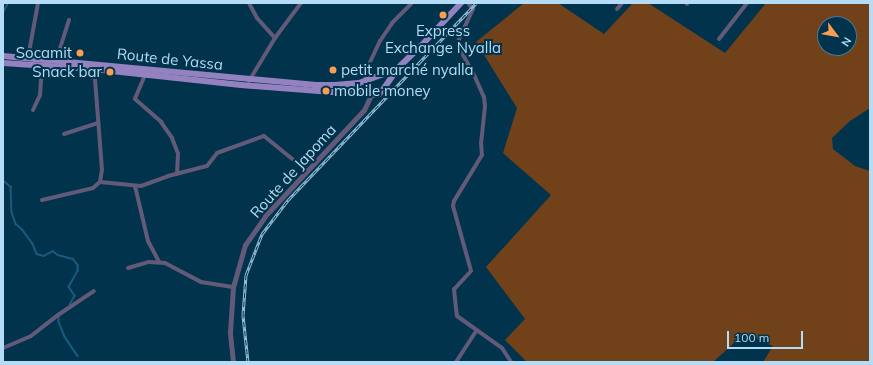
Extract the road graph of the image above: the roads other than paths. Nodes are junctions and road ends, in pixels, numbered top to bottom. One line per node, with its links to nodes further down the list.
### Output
1 (38, 3): 14 (street)
2 (249, 3): 11 (street)
3 (301, 3): 11 (street)
4 (412, 3): 21 (street)
5 (461, 3): 19 (main road)
6 (468, 3): 37 (street)
7 (622, 3): 9 (street)
8 (747, 3): 12 (street)
9 (617, 10)
10 (69, 20): 15 (street)
11 (275, 38): 22 (street)
12 (719, 39)
13 (3, 56): 14 (main road, Route de Yassa)
14 (28, 58): 17 (main road, Route de Yassa)
15 (56, 61): 17 (main road, Route de Yassa); 18 (main road, Route de Yassa)
16 (3, 63): 17 (main road, Route de Yassa)
17 (42, 63): 18 (main road, Route de Yassa); 25 (street)
18 (94, 67): 20 (main road, Route de Yassa); 22 (main road, Route de Yassa); 26 (street)
19 (398, 68): 21 (main road); 24 (main road)
20 (146, 75): 22 (main road, Route de Yassa); 29 (street)
21 (366, 80): 23 (main road); 24 (street)
22 (248, 83): 23 (main road, Route de Yassa)
23 (334, 89): 24 (main road)
24 (371, 95): 28 (street, Route de Japoma)
25 (33, 110)
26 (98, 123): 27 (street); 30 (street)
27 (64, 134)
28 (307, 171): 29 (street); 35 (street, Route de Japoma)
29 (177, 174): 31 (street)
30 (100, 182): 31 (street); 32 (street)
31 (136, 186): 33 (street)
32 (42, 200)
33 (159, 262): 34 (street); 35 (street)
34 (128, 268)
35 (233, 287): 39 (street, Route de Japoma)
36 (94, 291): 38 (street)
37 (476, 331): 40 (street); 41 (street)
38 (3, 348)
39 (233, 362)
40 (456, 362)
41 (511, 362)

